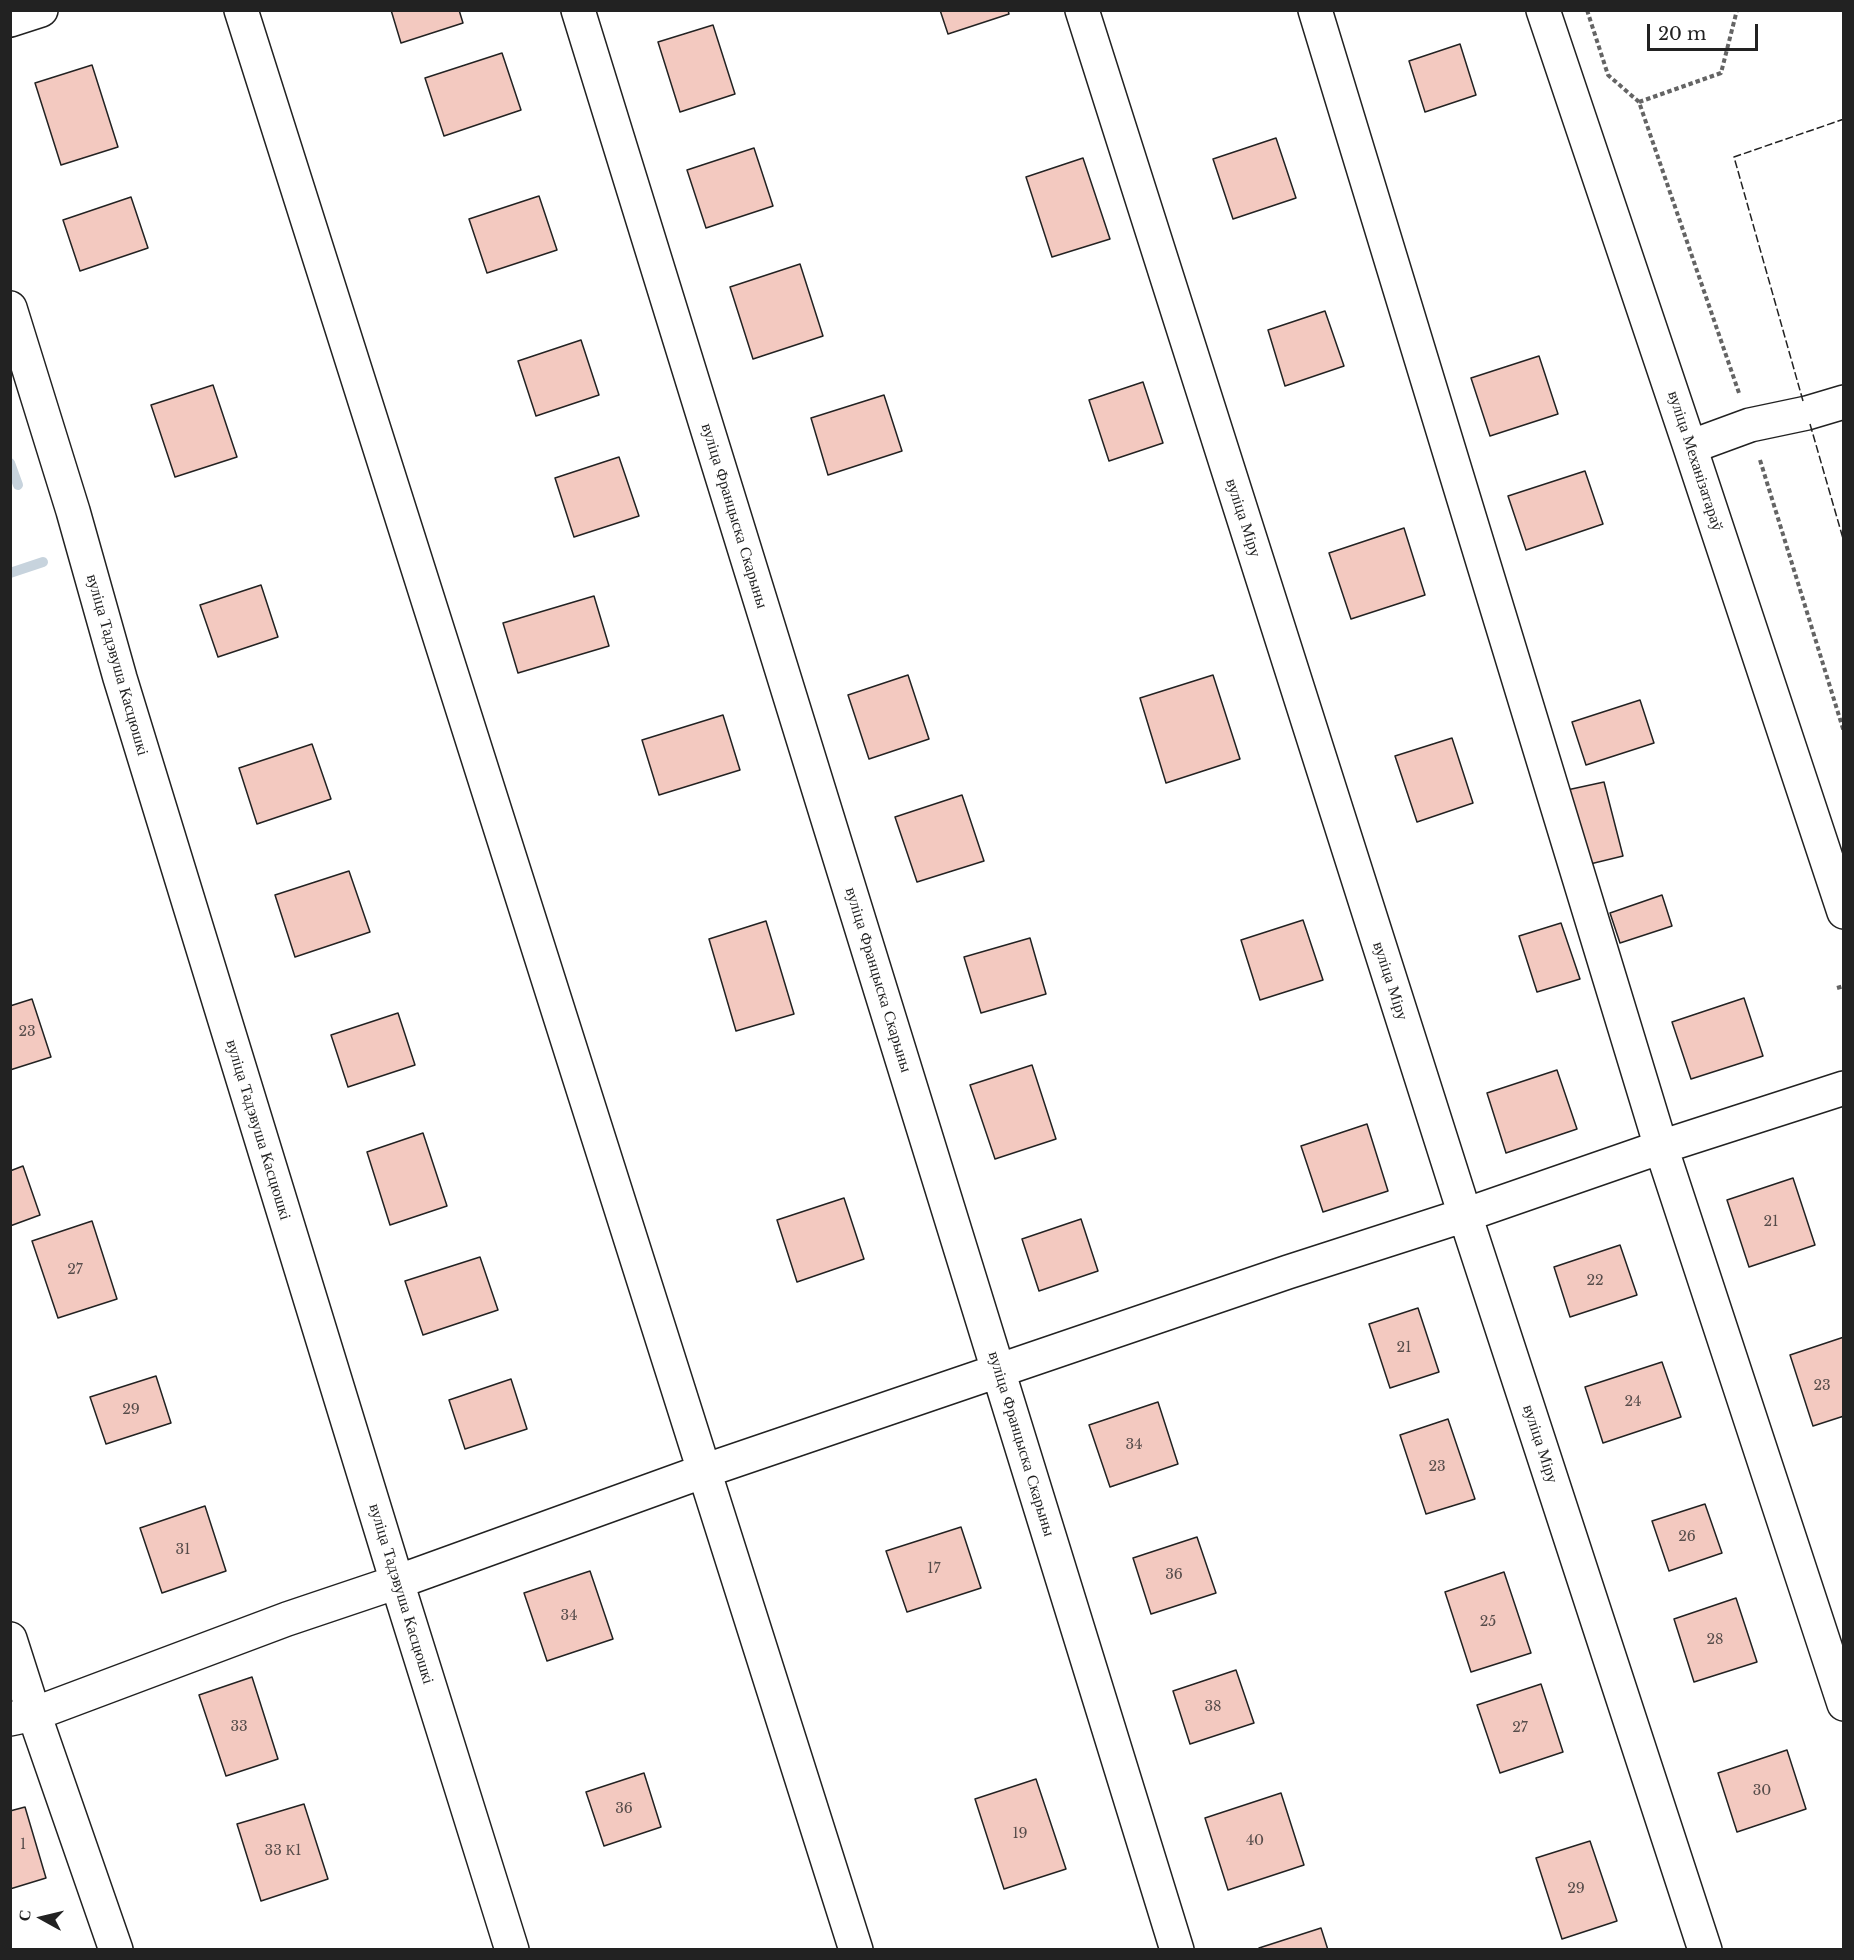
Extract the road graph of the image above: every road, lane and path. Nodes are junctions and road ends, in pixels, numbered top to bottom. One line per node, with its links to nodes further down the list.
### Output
1 (41, 10): 9 (street)
2 (241, 10): 23 (street)
3 (578, 10): 22 (street, вуліца Францыска Скарыны)
4 (1082, 10): 21 (street, вуліца Міру)
5 (1314, 10): 20 (street)
6 (1543, 10): 14 (street, вуліца Механізатараў)
7 (1587, 10): 10 (path)
8 (1737, 10): 10 (path)
9 (10, 20)
10 (1638, 102): 13 (path)
11 (10, 308): 24 (street, вуліца Тадэвуша Касцюшкі)
12 (1844, 402): 13 (street)
13 (1750, 425): 14 (street); 15 (path)
14 (1690, 447): 16 (street, вуліца Механізатараў)
15 (1844, 732)
16 (1844, 912)
17 (1844, 986): 18 (path)
18 (1837, 988)
19 (1844, 1088): 20 (street)
20 (1661, 1147): 21 (street); 26 (street)
21 (1465, 1215): 22 (street); 32 (street, вуліца Міру)
22 (999, 1372): 23 (street); 31 (street, вуліца Францыска Скарыны)
23 (704, 1472): 24 (street); 30 (street)
24 (397, 1582): 27 (street); 29 (street, вуліца Тадэвуша Касцюшкі)
25 (10, 1639): 27 (street)
26 (1844, 1704)
27 (22, 1717): 28 (street)
28 (116, 1950)
29 (512, 1950)
30 (856, 1950)
31 (1177, 1950)
32 (1705, 1950)

